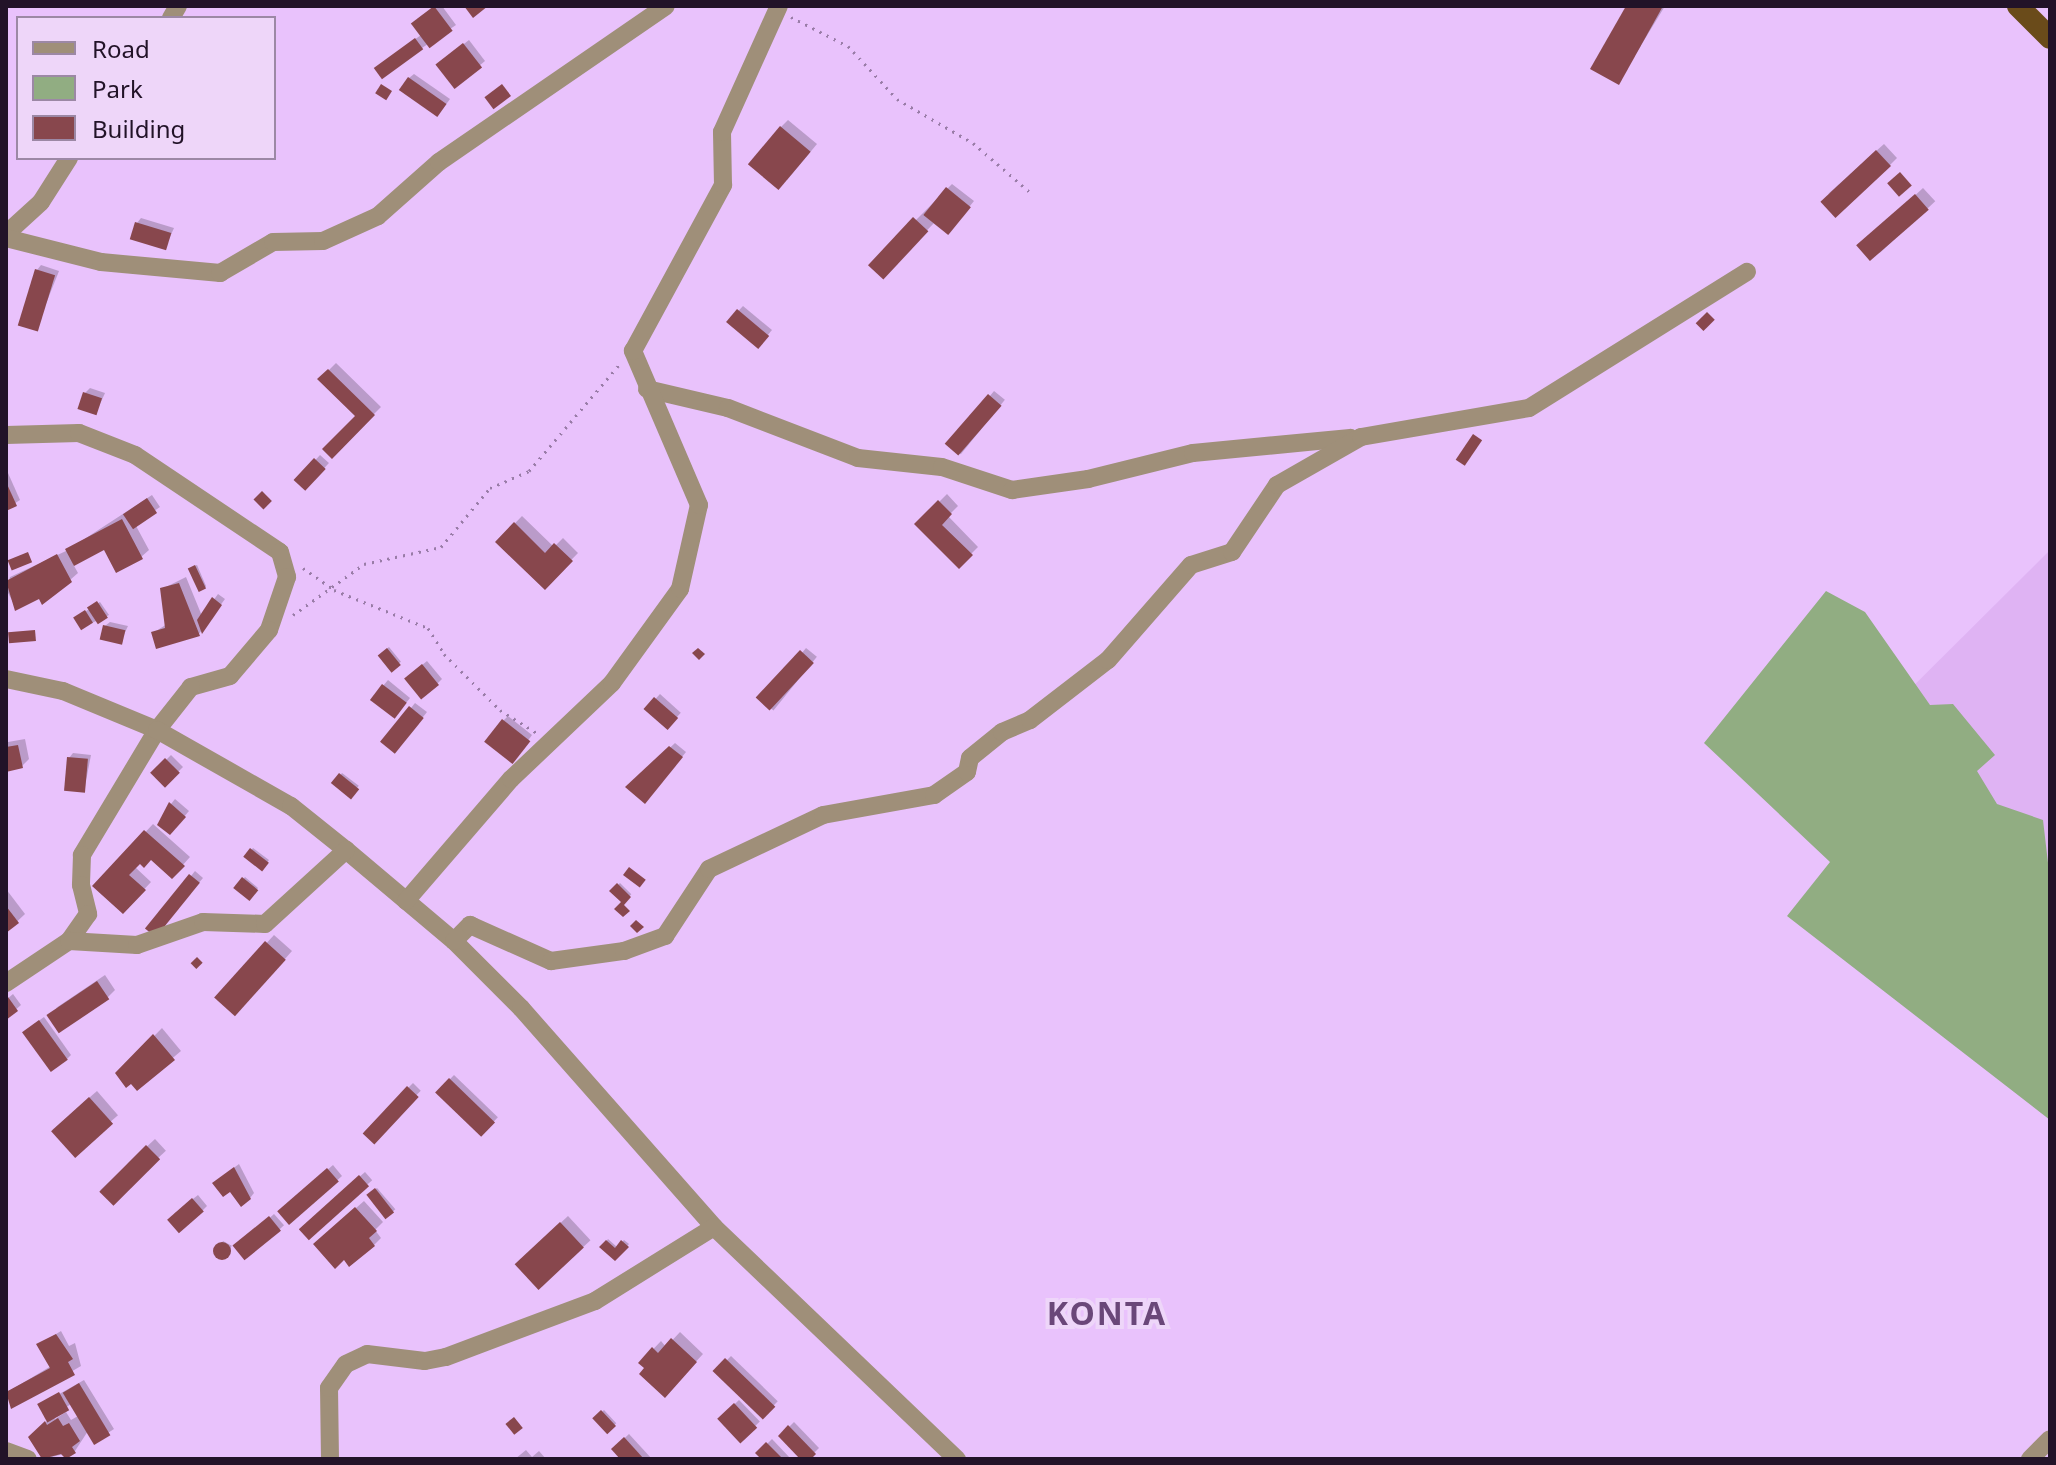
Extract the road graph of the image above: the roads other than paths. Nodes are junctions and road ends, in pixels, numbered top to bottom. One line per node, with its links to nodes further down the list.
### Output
1 (666, 6): 6 (street)
2 (2018, 6): 4 (highway)
3 (778, 8): 8 (street)
4 (2050, 38)
5 (68, 160): 6 (street)
6 (6, 236)
7 (1747, 272): 10 (street)
8 (647, 389): 10 (street); 14 (street)
9 (6, 435): 12 (street)
10 (1361, 437): 16 (street)
11 (6, 679): 12 (street)
12 (157, 730): 13 (street); 15 (street)
13 (346, 850): 14 (street); 15 (street)
14 (406, 901): 16 (street)
15 (69, 941): 17 (street)
16 (454, 941): 18 (street)
17 (6, 983)
18 (714, 1227): 22 (street); 23 (street)
19 (2050, 1439): 24 (street)
20 (6, 1451): 21 (street)
21 (28, 1459)
22 (330, 1459)
23 (957, 1459)
24 (2030, 1459)

